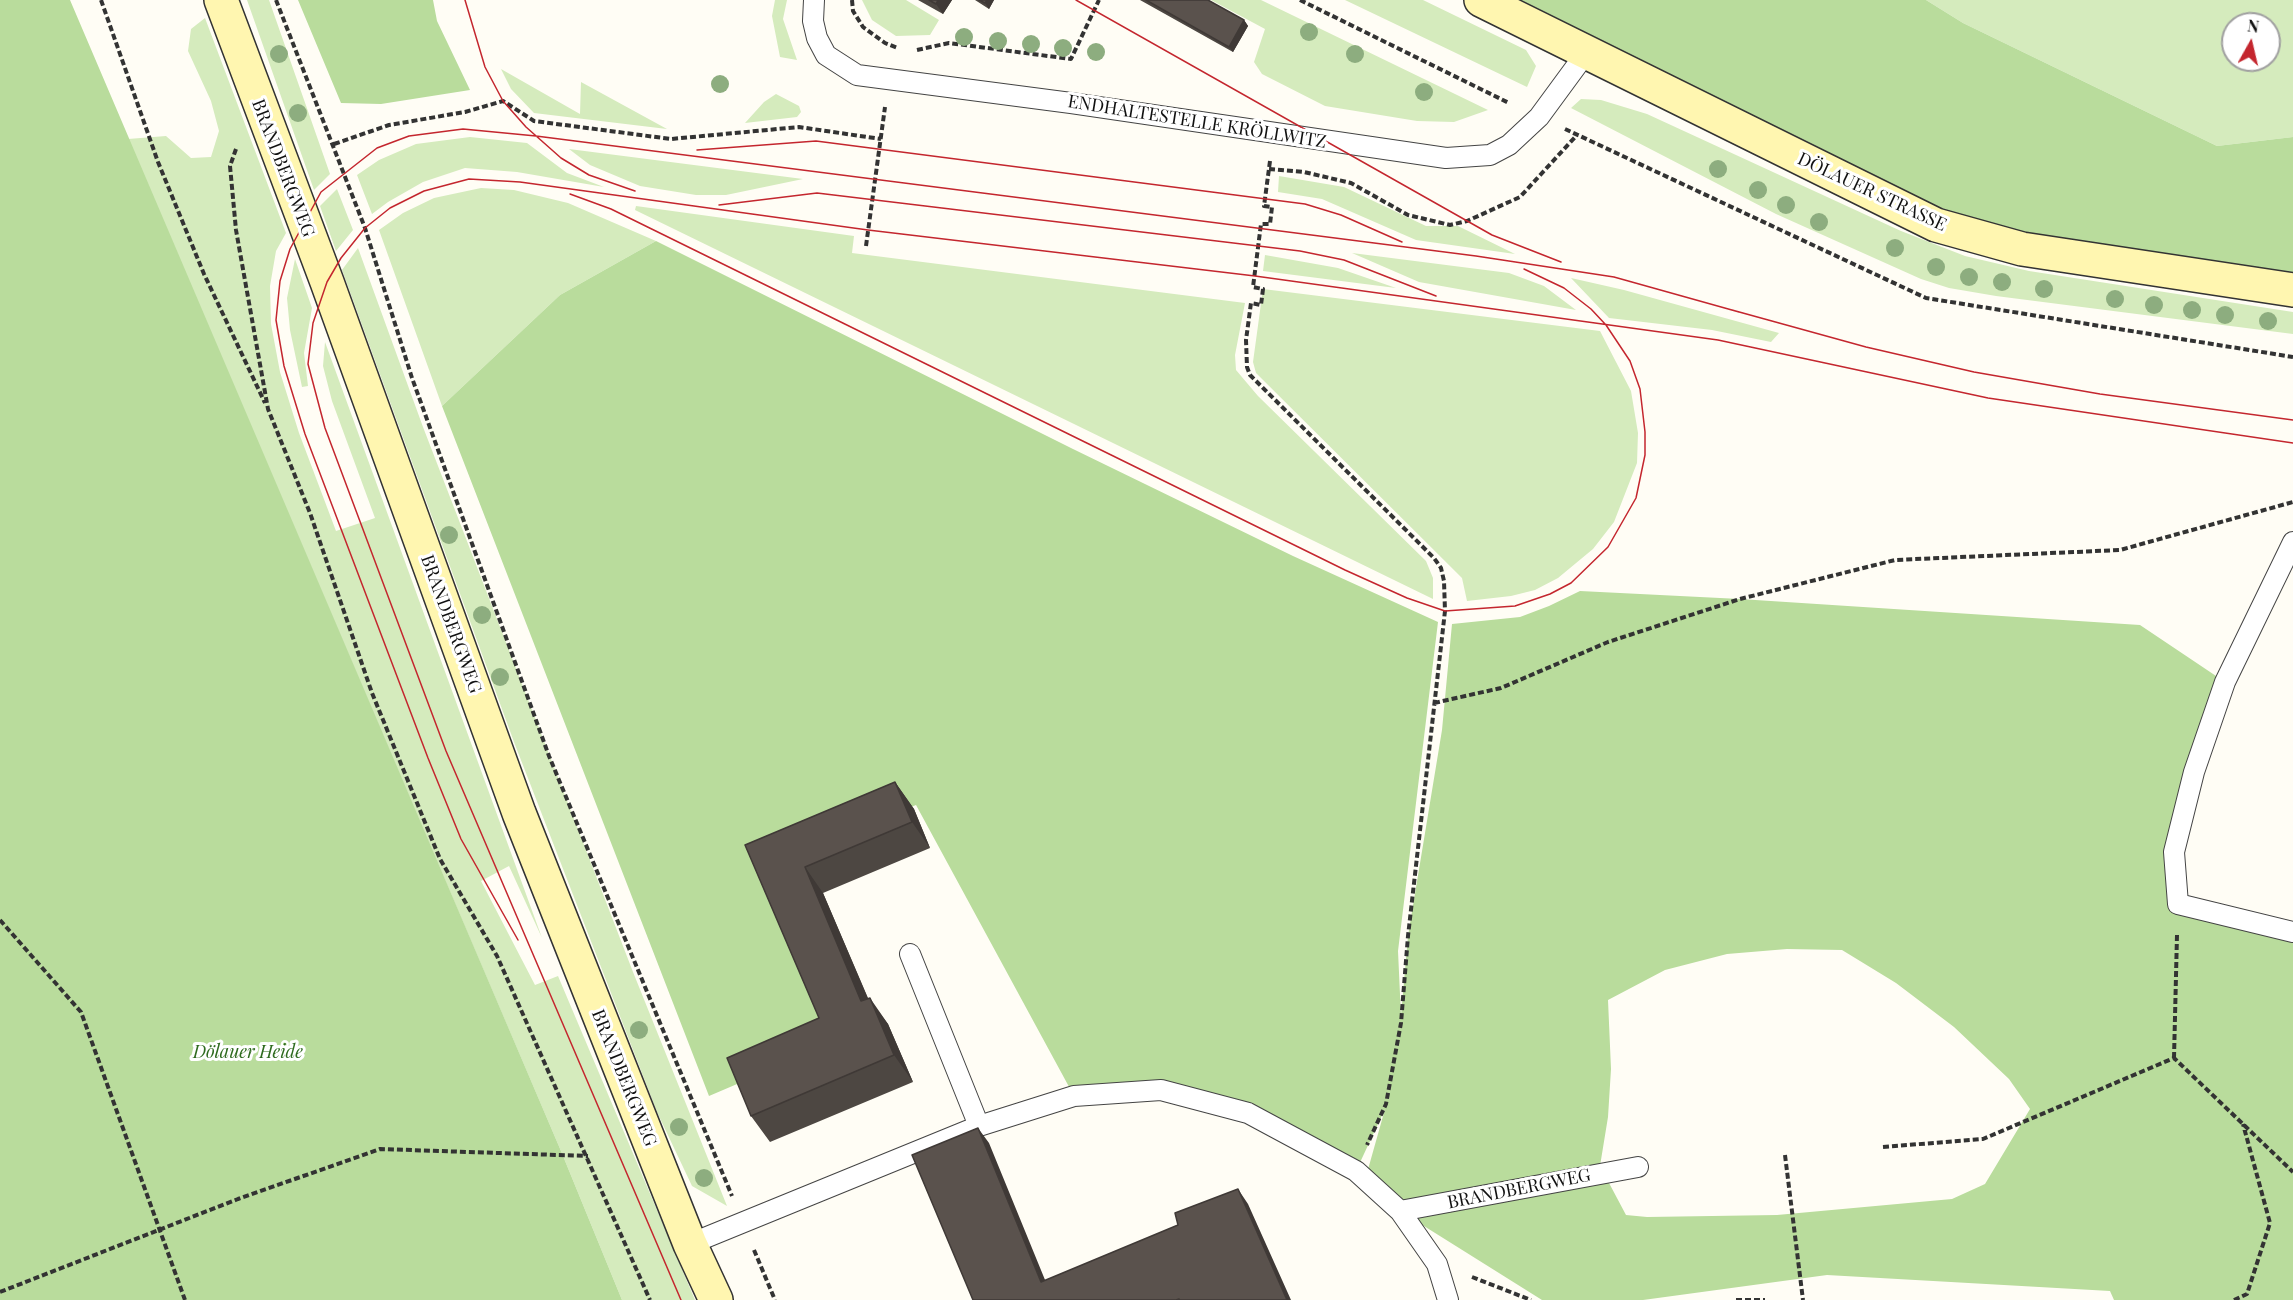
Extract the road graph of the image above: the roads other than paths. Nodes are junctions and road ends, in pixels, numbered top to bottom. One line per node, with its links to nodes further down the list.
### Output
1 (221, 0): 12 (main road, BRANDBERGWEG)
2 (814, 0): 4 (lane, ENDHALTESTELLE KRÖLLWITZ)
3 (1481, 0): 4 (main road, DÖLAUER STRASSE)
4 (1586, 53): 5 (main road, DÖLAUER STRASSE)
5 (2293, 290)
6 (2293, 542): 7 (lane)
7 (2293, 932)
8 (910, 954): 9 (lane)
9 (979, 1126): 11 (lane); 12 (lane)
10 (1638, 1167): 11 (lane, BRANDBERGWEG)
11 (1400, 1212): 14 (lane)
12 (690, 1244): 13 (main road, BRANDBERGWEG)
13 (716, 1300)
14 (1448, 1300)

